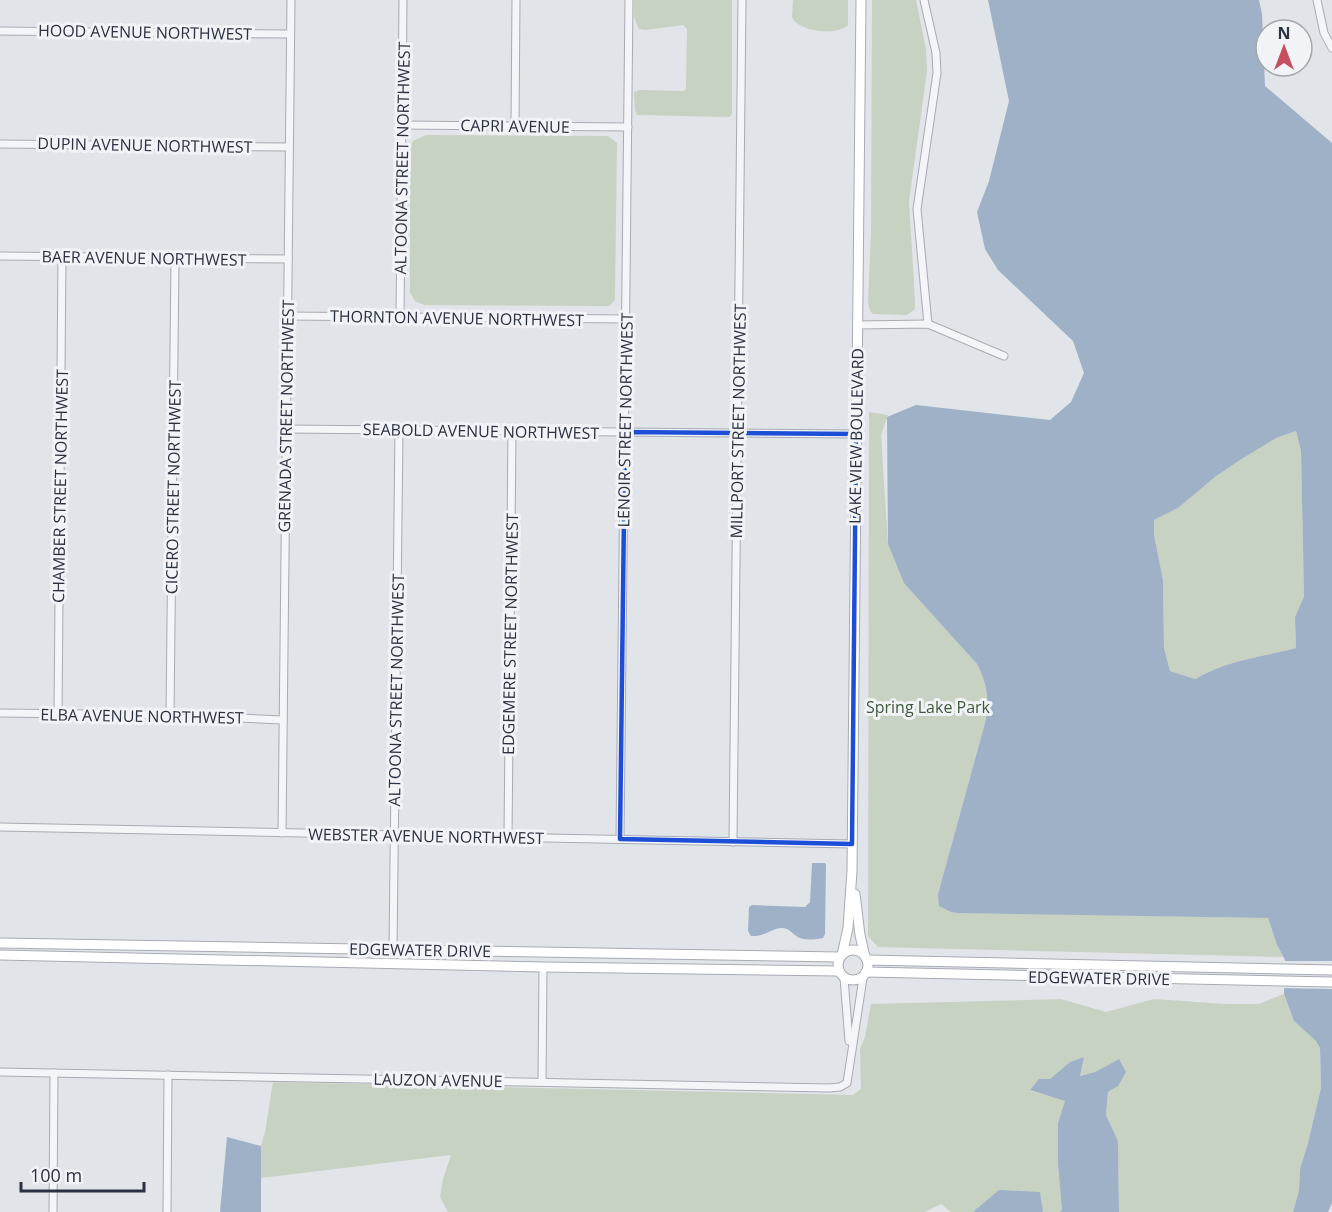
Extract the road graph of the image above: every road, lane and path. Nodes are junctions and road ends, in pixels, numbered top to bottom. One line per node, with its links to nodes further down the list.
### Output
1 (291, 0): 10 (street, GRENADA STREET NORTHWEST)
2 (404, 0): 12 (street, ALTOONA STREET NORTHWEST)
3 (516, 0): 13 (street)
4 (629, 0): 14 (street, LENOIR STREET NORTHWEST)
5 (742, 0): 31 (street, MILLPORT STREET NORTHWEST)
6 (861, 0): 25 (street, LAKE VIEW BOULEVARD)
7 (924, 0): 24 (street)
8 (1317, 0): 11 (street)
9 (0, 31): 10 (street, HOOD AVENUE NORTHWEST)
10 (290, 34): 16 (street, GRENADA STREET NORTHWEST)
11 (1332, 48)
12 (402, 125): 13 (street, CAPRI AVENUE); 22 (street, ALTOONA STREET NORTHWEST)
13 (515, 126): 14 (street, CAPRI AVENUE)
14 (628, 128): 23 (street, LENOIR STREET NORTHWEST)
15 (0, 144): 16 (street, DUPIN AVENUE NORTHWEST)
16 (289, 147): 20 (street, GRENADA STREET NORTHWEST)
17 (0, 256): 18 (street, BAER AVENUE NORTHWEST)
18 (62, 257): 19 (street, BAER AVENUE NORTHWEST); 34 (street, CHAMBER STREET NORTHWEST)
19 (175, 258): 20 (street, BAER AVENUE NORTHWEST); 35 (street, CICERO STREET NORTHWEST)
20 (288, 259): 21 (street, GRENADA STREET NORTHWEST)
21 (287, 316): 22 (street, THORNTON AVENUE NORTHWEST); 27 (street, GRENADA STREET NORTHWEST)
22 (400, 317): 23 (street, THORNTON AVENUE NORTHWEST)
23 (626, 319): 30 (street, LENOIR STREET NORTHWEST)
24 (928, 324): 25 (street); 26 (street)
25 (857, 325): 32 (street, LAKE VIEW BOULEVARD)
26 (1004, 356)
27 (286, 429): 28 (street, SEABOLD AVENUE NORTHWEST); 36 (street, GRENADA STREET NORTHWEST)
28 (399, 430): 29 (street, SEABOLD AVENUE NORTHWEST); 39 (street, ALTOONA STREET NORTHWEST)
29 (512, 431): 30 (street, SEABOLD AVENUE NORTHWEST); 40 (street, EDGEMERE STREET NORTHWEST)
30 (625, 432): 31 (street, SEABOLD AVENUE NORTHWEST); 41 (street, LENOIR STREET NORTHWEST)
31 (738, 433): 32 (street, SEABOLD AVENUE NORTHWEST); 42 (street, MILLPORT STREET NORTHWEST)
32 (856, 434): 43 (street, LAKE VIEW BOULEVARD)
33 (0, 714): 34 (street, ELBA AVENUE NORTHWEST)
34 (58, 714): 35 (street, ELBA AVENUE NORTHWEST)
35 (170, 715): 36 (street, ELBA AVENUE NORTHWEST)
36 (283, 720): 38 (street, GRENADA STREET NORTHWEST)
37 (0, 827): 38 (street, WEBSTER AVENUE NORTHWEST)
38 (282, 833): 39 (street, WEBSTER AVENUE NORTHWEST)
39 (395, 835): 40 (street, WEBSTER AVENUE NORTHWEST); 46 (street, ALTOONA STREET NORTHWEST)
40 (508, 837): 41 (street, WEBSTER AVENUE NORTHWEST)
41 (620, 839): 42 (street, WEBSTER AVENUE NORTHWEST)
42 (733, 842): 43 (street, WEBSTER AVENUE NORTHWEST)
43 (852, 844): 44 (street, LAKE VIEW BOULEVARD)
44 (852, 871): 48 (street, LAKE VIEW BOULEVARD); 49 (street, LAKE VIEW BOULEVARD)
45 (0, 942): 46 (street, EDGEWATER DRIVE)
46 (393, 950): 48 (street, EDGEWATER DRIVE)
47 (0, 955): 50 (street, EDGEWATER DRIVE)
48 (841, 956): 49 (street); 53 (street)
49 (866, 958): 51 (street, EDGEWATER DRIVE); 54 (street)
50 (543, 968): 53 (street, EDGEWATER DRIVE); 61 (street)
51 (1193, 968): 52 (street, EDGEWATER DRIVE); 55 (street)
52 (1332, 970)
53 (841, 974): 54 (street); 57 (street, LAUZON AVENUE)
54 (864, 975): 55 (street, EDGEWATER DRIVE); 57 (street, LAUZON AVENUE)
55 (1102, 978): 56 (street, EDGEWATER DRIVE)
56 (1332, 982)
57 (850, 1055): 61 (street, LAUZON AVENUE)
58 (0, 1072): 59 (street, LAUZON AVENUE)
59 (54, 1073): 60 (street, LAUZON AVENUE); 62 (street)
60 (168, 1075): 61 (street, LAUZON AVENUE); 63 (street)
61 (542, 1082)
62 (53, 1212)
63 (167, 1212)

